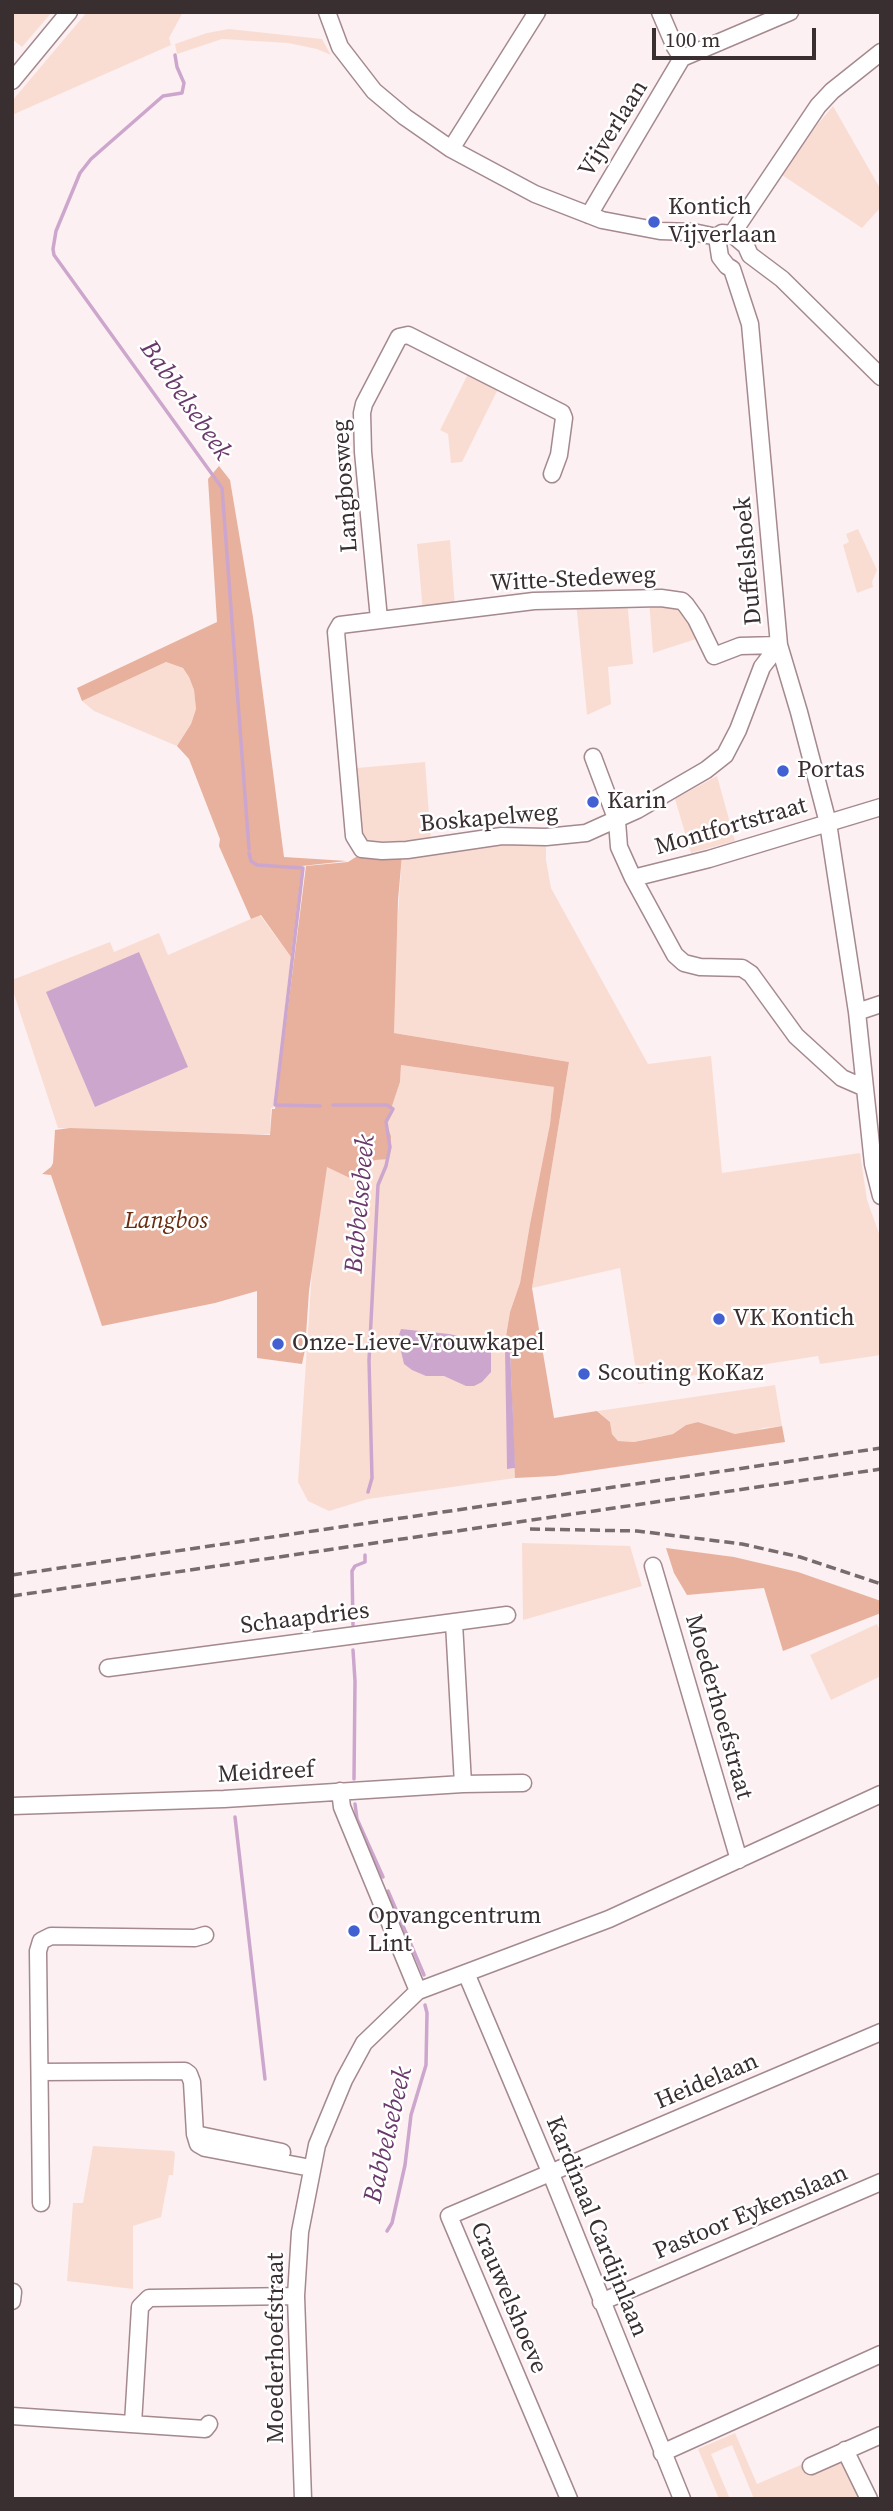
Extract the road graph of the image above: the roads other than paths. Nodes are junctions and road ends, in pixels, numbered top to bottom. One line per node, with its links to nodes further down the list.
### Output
1 (69, 12): 9 (street)
2 (327, 12): 10 (street)
3 (537, 12): 10 (street)
4 (660, 12): 7 (street)
5 (790, 12): 7 (street)
6 (876, 55): 8 (street); 12 (street)
7 (682, 58): 11 (street, Vijverlaan)
8 (881, 73)
9 (12, 81)
10 (451, 149): 11 (street)
11 (589, 215): 12 (street)
12 (724, 235): 13 (street); 14 (street, Duffelshoek)
13 (750, 255): 14 (street); 15 (street)
14 (732, 269): 18 (street, Duffelshoek)
15 (881, 377)
16 (552, 474): 17 (street, Langbosweg)
17 (379, 619): 18 (street, Witte-Stedeweg); 21 (street, Boskapelweg)
18 (779, 645): 21 (street, Duffelshoek); 22 (street)
19 (593, 757): 21 (street)
20 (881, 807): 22 (street, Montfortstraat)
21 (617, 821): 23 (street)
22 (828, 823): 23 (street, Montfortstraat); 25 (street)
23 (633, 878): 26 (street)
24 (881, 1004): 25 (street)
25 (857, 1012): 26 (street)
26 (865, 1088): 27 (street)
27 (881, 1196)
28 (653, 1566): 37 (street, Moederhoefstraat)
29 (508, 1615): 30 (street, Schaapdries)
30 (454, 1623): 31 (street, Schaapdries); 33 (street)
31 (108, 1668)
32 (523, 1783): 33 (street, Meidreef)
33 (463, 1784): 34 (street, Meidreef)
34 (340, 1791): 36 (street, Meidreef); 40 (street)
35 (881, 1794): 37 (street, Moederhoefstraat)
36 (12, 1806)
37 (739, 1860): 39 (street, Moederhoefstraat)
38 (205, 1935): 42 (street)
39 (466, 1973): 40 (street, Moederhoefstraat); 44 (street, Kardinaal Cardijnlaan)
40 (418, 1992): 43 (street, Moederhoefstraat)
41 (881, 2032): 44 (street, Heidelaan)
42 (40, 2072): 43 (street); 46 (street)
43 (312, 2163): 48 (street, Moederhoefstraat)
44 (551, 2174): 50 (street, Kardinaal Cardijnlaan); 60 (street, Crauwelshoeve)
45 (881, 2182): 50 (street, Pastoor Eykenslaan)
46 (41, 2203)
47 (13, 2292): 49 (street)
48 (296, 2296): 53 (street); 59 (street, Moederhoefstraat)
49 (12, 2301)
50 (601, 2302): 57 (street, Kardinaal Cardijnlaan)
51 (881, 2354): 57 (street)
52 (12, 2416): 53 (street)
53 (133, 2424): 54 (street)
54 (209, 2424)
55 (881, 2435): 56 (street)
56 (845, 2450): 58 (street); 62 (street)
57 (662, 2453): 61 (street, Kardinaal Cardijnlaan)
58 (811, 2466)
59 (303, 2499)
60 (569, 2499)
61 (682, 2499)
62 (869, 2499)

